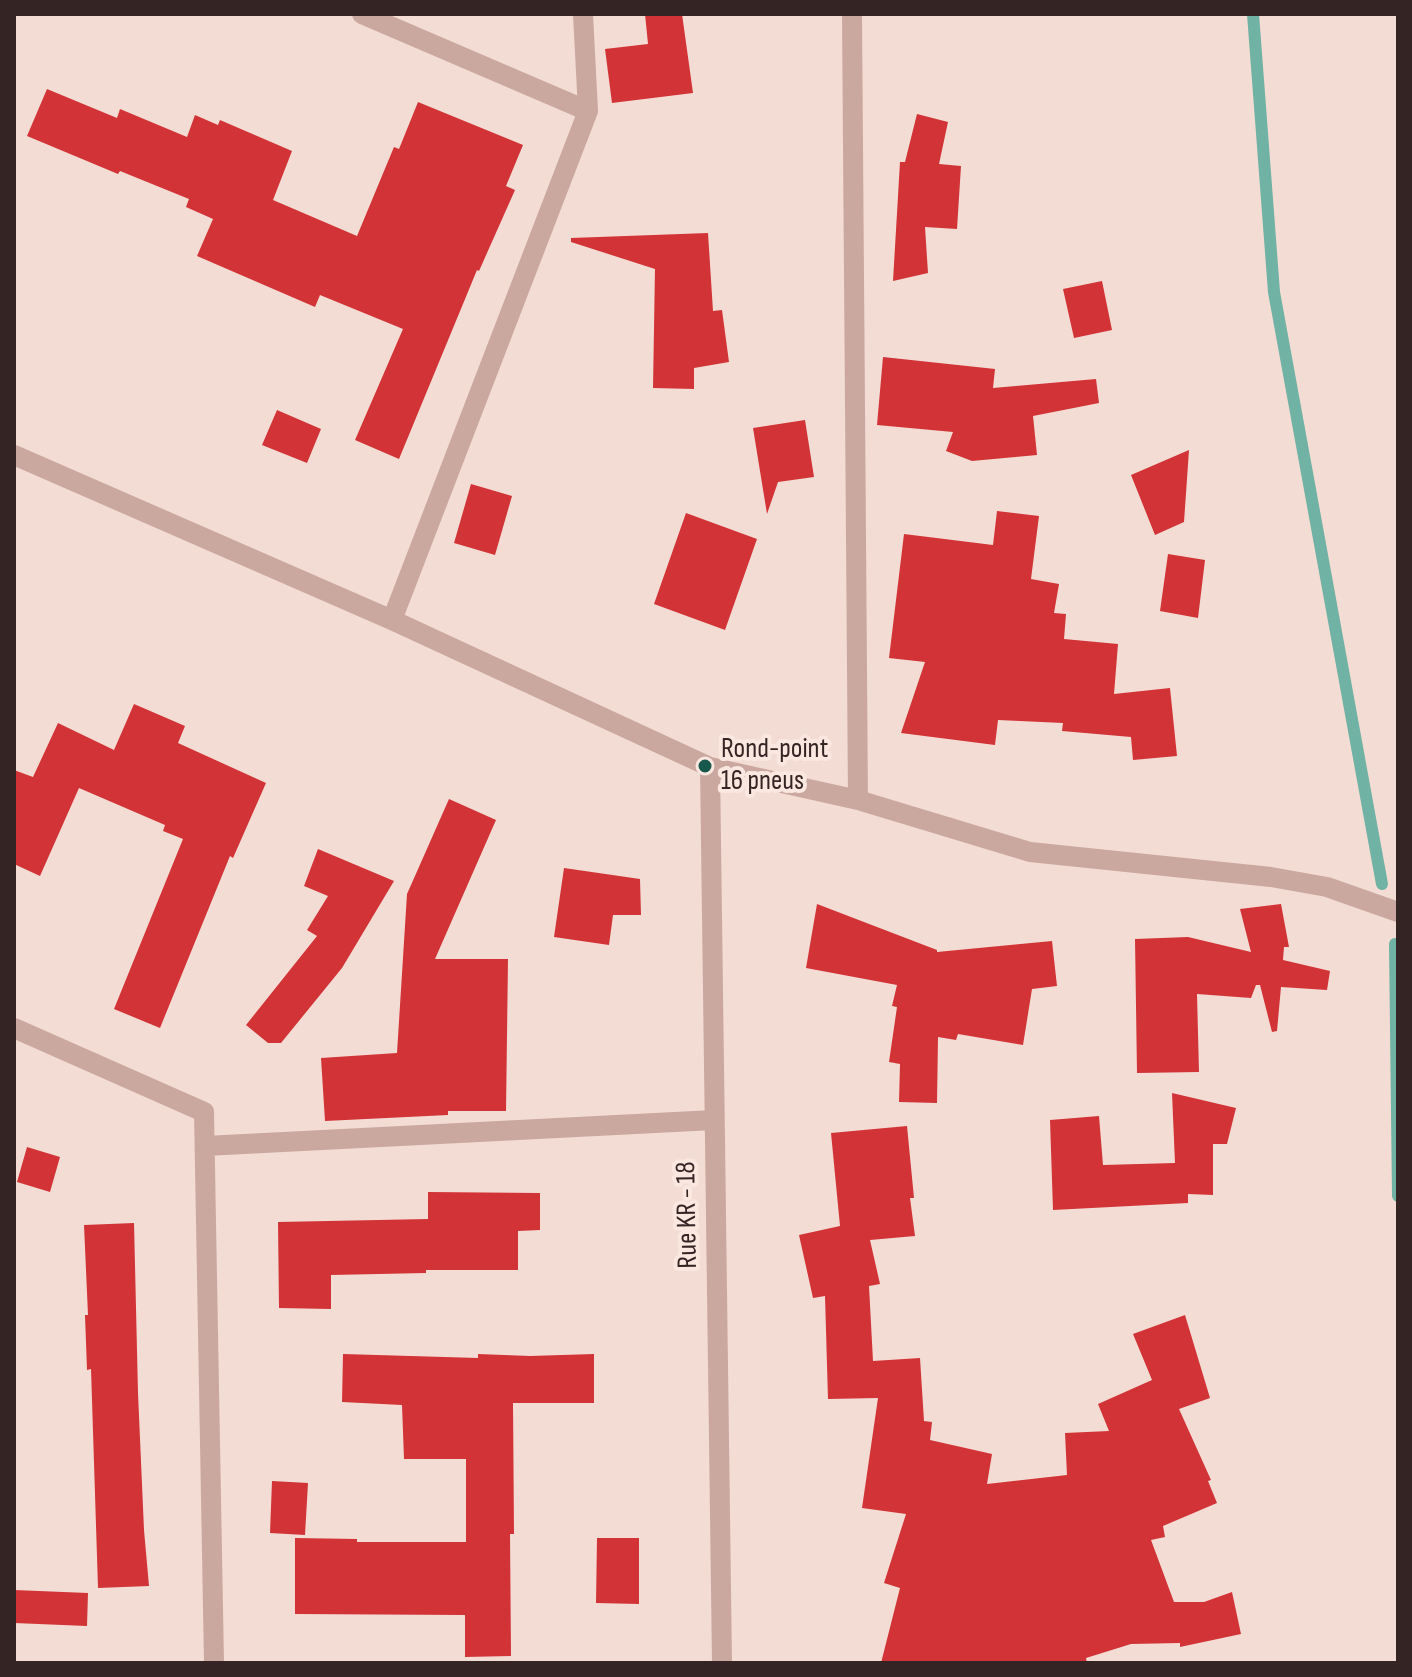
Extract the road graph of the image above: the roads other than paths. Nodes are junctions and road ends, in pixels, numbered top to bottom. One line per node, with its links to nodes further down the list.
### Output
1 (362, 14): 4 (street)
2 (583, 14): 4 (street)
3 (852, 14): 8 (street)
4 (588, 111): 6 (street)
5 (14, 455): 6 (street)
6 (392, 620): 7 (street)
7 (710, 767): 8 (street); 11 (street, Rue KR - 18)
8 (858, 800): 9 (street)
9 (1398, 912)
10 (14, 1028): 12 (street)
11 (714, 1120): 12 (street); 14 (street, Rue KR - 18)
12 (205, 1146): 13 (street)
13 (214, 1663)
14 (722, 1663)

